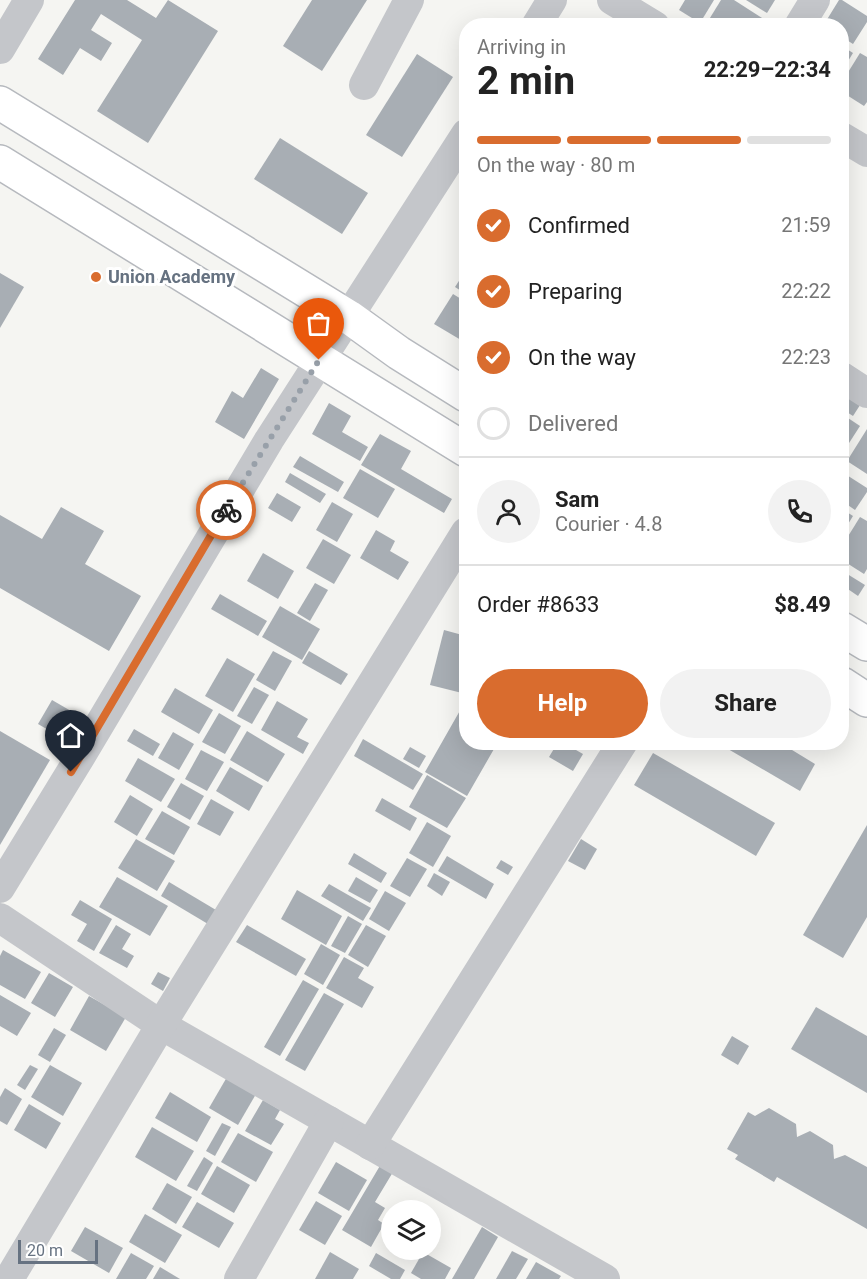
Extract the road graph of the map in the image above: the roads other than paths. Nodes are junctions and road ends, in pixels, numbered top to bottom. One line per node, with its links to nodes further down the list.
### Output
1 (29, 0): 9 (street)
2 (409, 0): 10 (street)
3 (552, 0): 6 (street)
4 (612, 0): 7 (street)
5 (815, 0): 8 (street)
6 (541, 18)
7 (641, 18)
8 (804, 18)
9 (0, 49)
10 (364, 85)
11 (0, 103): 16 (main road)
12 (849, 141): 14 (street)
13 (459, 145): 16 (street)
14 (867, 152)
15 (0, 162): 17 (main road)
16 (350, 317): 17 (street); 18 (main road)
17 (319, 360): 19 (main road); 26 (street)
18 (459, 390)
19 (459, 446)
20 (459, 543): 28 (street)
21 (849, 632): 22 (main road)
22 (867, 644)
23 (849, 688): 24 (main road)
24 (867, 700)
25 (617, 750): 30 (street)
26 (0, 888)
27 (0, 918): 28 (street)
28 (161, 1025): 29 (street); 31 (street)
29 (329, 1121): 30 (street); 32 (street)
30 (370, 1144): 33 (street)
31 (9, 1279)
32 (239, 1279)
33 (605, 1279)

